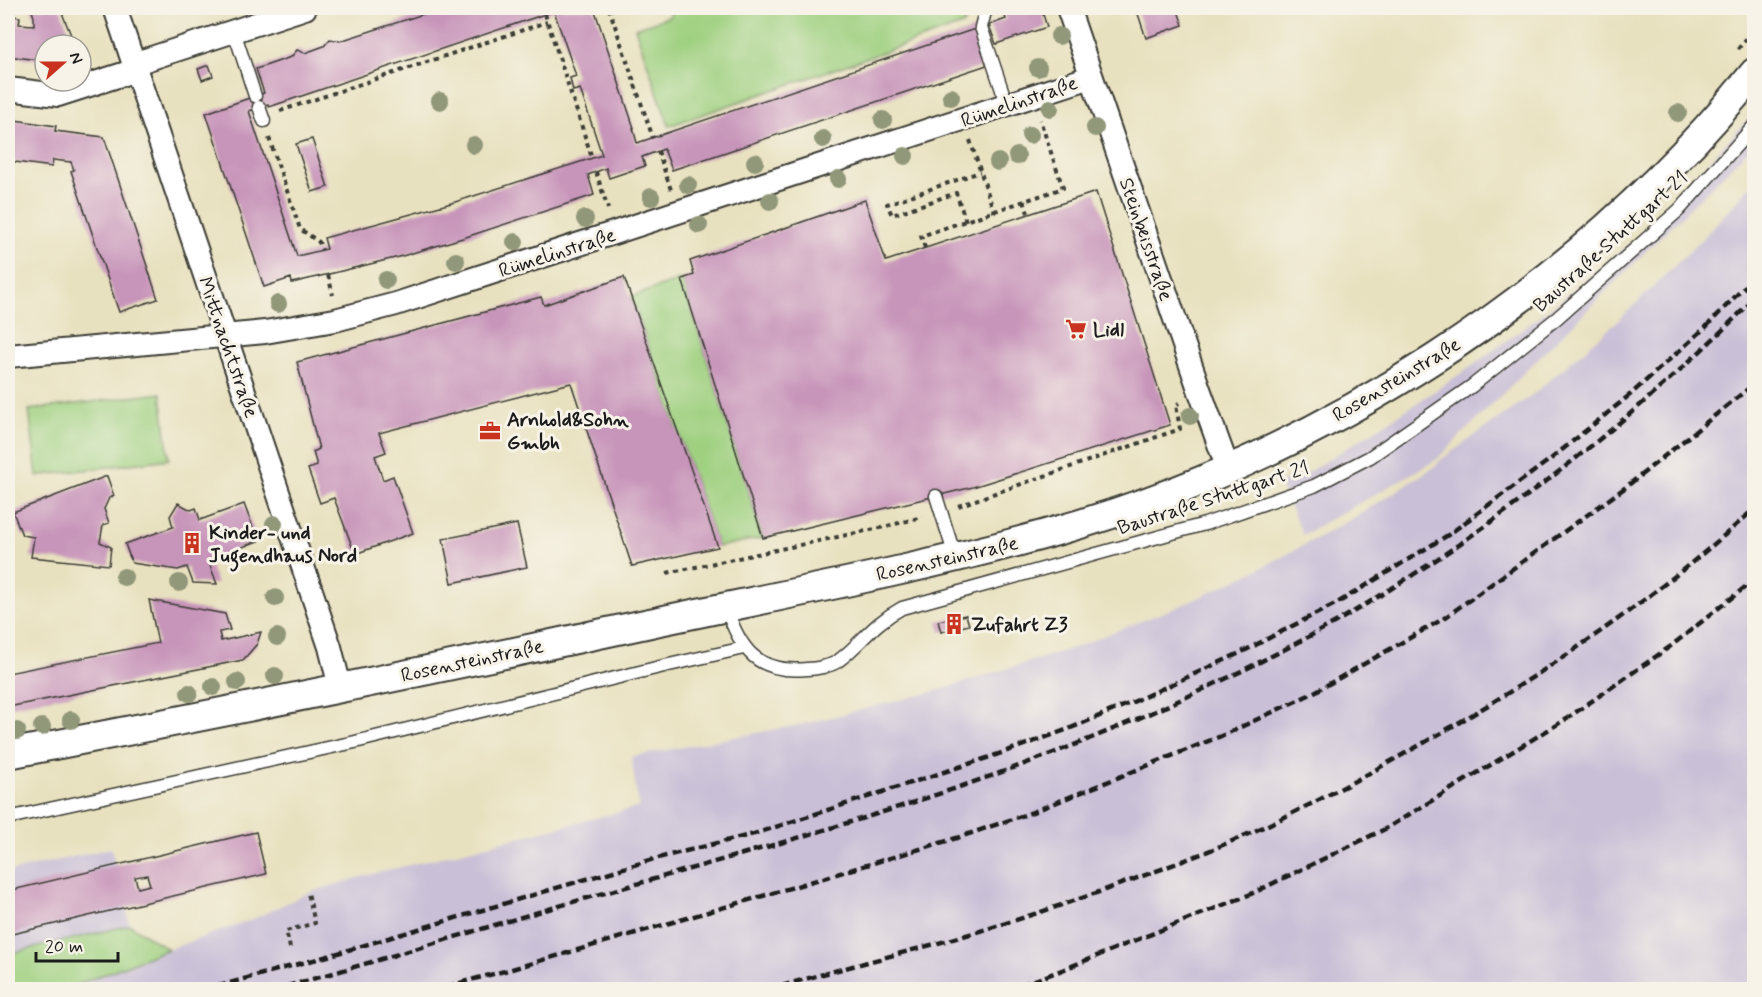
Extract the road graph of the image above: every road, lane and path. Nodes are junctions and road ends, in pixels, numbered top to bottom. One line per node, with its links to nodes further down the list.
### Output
1 (115, 8): 9 (street, Mittnachtstraße)
2 (305, 8): 8 (street)
3 (609, 8): 18 (path)
4 (986, 8): 14 (lane)
5 (1068, 8): 11 (street, Steinbeisstraße)
6 (544, 14): 7 (path)
7 (547, 22): 15 (path); 20 (path)
8 (234, 31): 9 (street); 15 (lane)
9 (135, 67): 12 (street); 31 (street, Mittnachtstraße)
10 (1755, 73): 35 (street, Rosensteinstraße)
11 (1091, 76): 13 (street, Rümelinstraße); 33 (street, Steinbeisstraße)
12 (8, 89)
13 (1032, 96): 14 (street, Rümelinstraße); 23 (path)
14 (1007, 105): 16 (street, Rümelinstraße)
15 (260, 110): 30 (path)
16 (963, 120): 22 (path); 24 (street, Rümelinstraße)
17 (1755, 126): 39 (lane, Baustraße Stuttgart 21)
18 (653, 138)
19 (658, 151): 24 (path)
20 (591, 158)
21 (596, 172): 28 (path)
22 (980, 172): 25 (path); 27 (path)
23 (1024, 201): 25 (path); 26 (path)
24 (678, 212): 28 (street, Rümelinstraße)
25 (994, 212): 27 (path)
26 (1028, 213)
27 (966, 221): 29 (path)
28 (616, 232): 31 (street, Rümelinstraße)
29 (925, 248)
30 (322, 250)
31 (225, 336): 32 (street, Rümelinstraße); 40 (street, Mittnachtstraße)
32 (8, 356)
33 (1209, 418): 34 (path); 35 (street, Steinbeisstraße)
34 (1180, 429)
35 (1228, 469): 37 (street, Rosensteinstraße)
36 (936, 496): 37 (lane)
37 (955, 556): 38 (street, Rosensteinstraße)
38 (726, 607): 39 (lane, Baustraße Stuttgart 21); 40 (street, Rosensteinstraße)
39 (744, 648): 42 (lane)
40 (340, 687): 41 (street, Rosensteinstraße)
41 (8, 754)
42 (8, 818)
43 (308, 893): 44 (path)
44 (291, 948)

